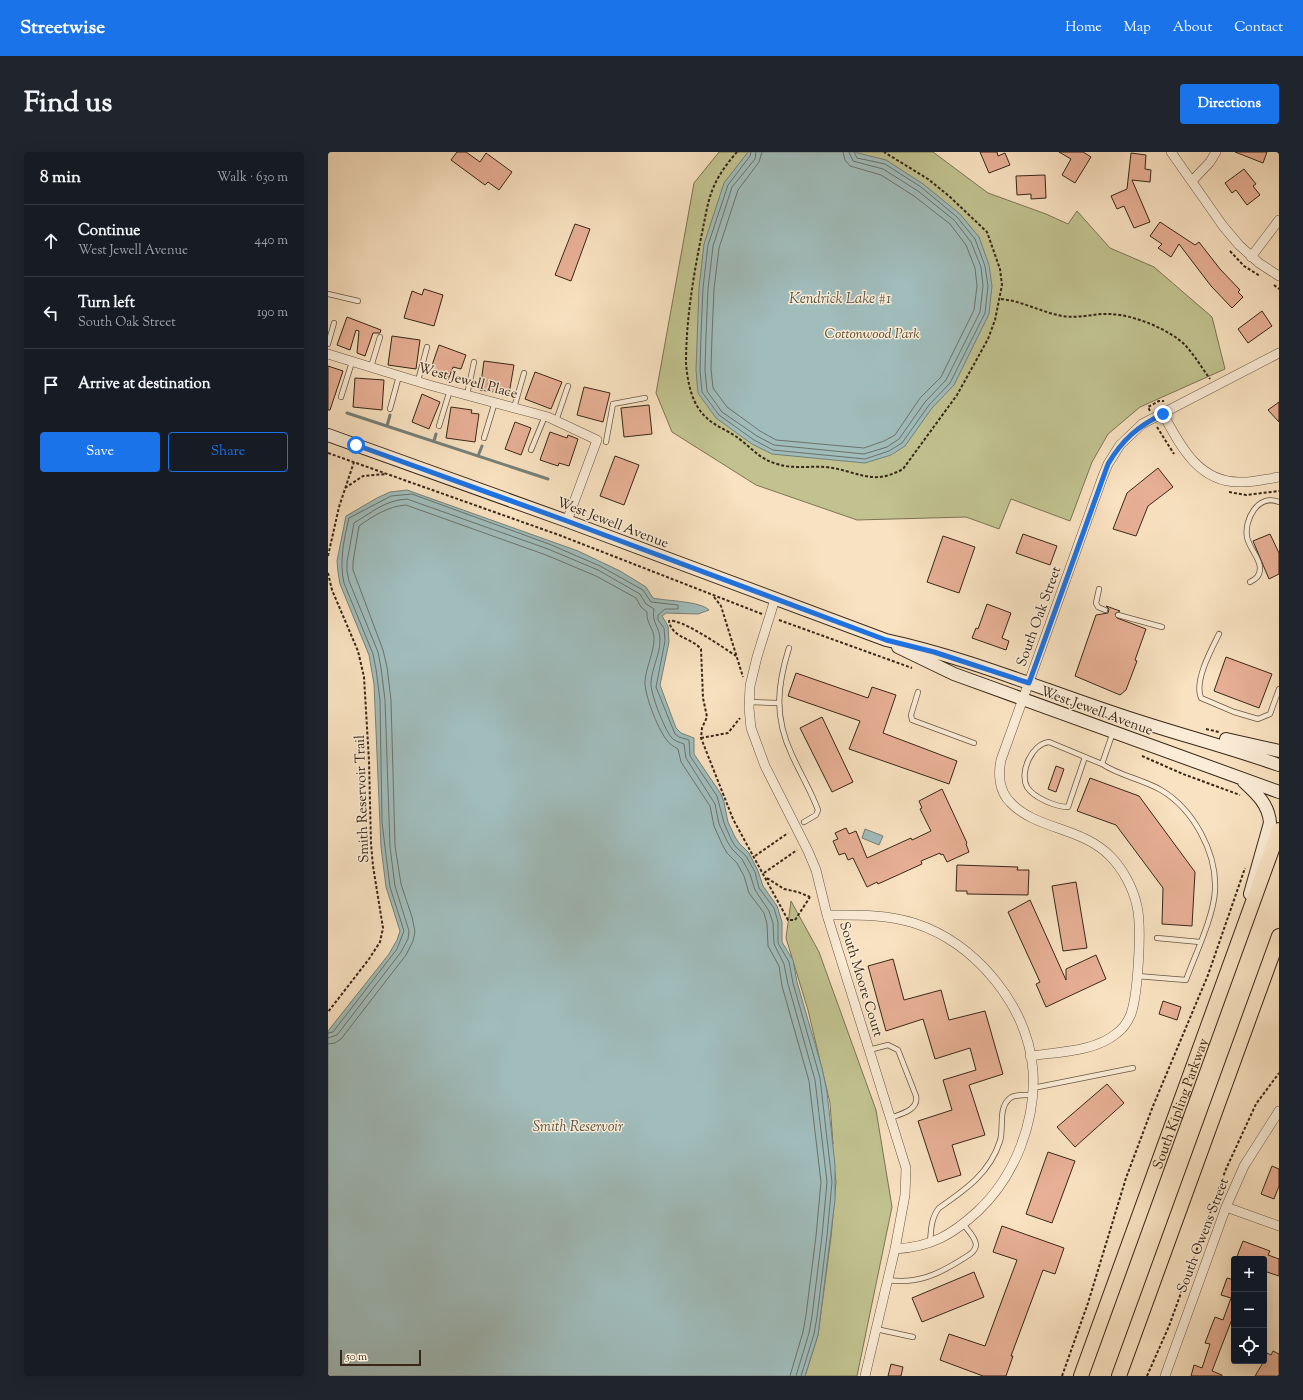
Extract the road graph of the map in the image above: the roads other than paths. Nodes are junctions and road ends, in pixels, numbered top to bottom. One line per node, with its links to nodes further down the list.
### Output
1 (1171, 152): 3 (street)
2 (1216, 152): 3 (street)
3 (1192, 181): 5 (street)
4 (1279, 220): 5 (street)
5 (1251, 257): 6 (street)
6 (1279, 276)
7 (328, 294): 8 (lane)
8 (358, 301)
9 (334, 323): 11 (lane)
10 (380, 337): 17 (lane)
11 (328, 344)
12 (428, 347): 20 (lane)
13 (1279, 353): 29 (street, South Oak Street)
14 (328, 354): 15 (street, West Jewell Place)
15 (352, 362): 17 (street, West Jewell Place); 24 (lane)
16 (474, 362): 23 (lane)
17 (371, 367): 19 (street, West Jewell Place)
18 (524, 373): 27 (lane)
19 (399, 376): 20 (street, West Jewell Place); 28 (lane)
20 (418, 381): 22 (street, West Jewell Place)
21 (568, 386): 31 (lane)
22 (450, 390): 23 (street, West Jewell Place); 32 (lane)
23 (467, 395): 26 (street, West Jewell Place)
24 (341, 397)
25 (644, 398): 35 (lane)
26 (495, 402): 27 (street, West Jewell Place); 34 (lane)
27 (514, 408): 30 (street, West Jewell Place)
28 (390, 409)
29 (1163, 414): 37 (street); 49 (street, South Oak Street)
30 (545, 416): 31 (street, West Jewell Place); 36 (lane)
31 (556, 420): 35 (street, West Jewell Place)
32 (439, 426)
33 (328, 435): 39 (main road, West Jewell Avenue)
34 (484, 438)
35 (602, 441): 39 (street)
36 (531, 450)
37 (1279, 477)
38 (1279, 502): 40 (lane)
39 (567, 521): 42 (main road, West Jewell Avenue)
40 (1250, 582)
41 (1099, 589): 43 (lane)
42 (775, 600): 47 (main road, West Jewell Avenue); 54 (street, South Moore Court)
43 (1105, 610)
44 (1118, 615): 45 (lane)
45 (1162, 626)
46 (1219, 634): 50 (lane)
47 (886, 640): 49 (main road, West Jewell Avenue); 52 (main road, West Jewell Avenue)
48 (789, 648): 53 (lane)
49 (1029, 683): 52 (street, South Oak Street); 56 (main road, West Jewell Avenue)
50 (1279, 689)
51 (918, 692): 57 (lane)
52 (1024, 699): 55 (main road, West Jewell Avenue); 71 (street, South Oak Street)
53 (779, 703): 54 (lane); 64 (lane)
54 (749, 705): 66 (street, South Moore Court)
55 (1113, 732): 60 (lane); 62 (main road, West Jewell Avenue)
56 (1174, 732): 58 (main road); 61 (main road, West Jewell Avenue)
57 (974, 743)
58 (1279, 751)
59 (1085, 757): 59 (lane); 60 (lane)
60 (1102, 764): 70 (lane)
61 (1279, 765)
62 (1240, 779): 63 (main road, West Jewell Avenue); 67 (main road)
63 (1279, 792)
64 (804, 822)
65 (1279, 830): 67 (main road, South Kipling Parkway)
66 (827, 915): 72 (street, South Moore Court); 73 (street)
67 (1240, 937): 87 (main road, South Kipling Parkway)
68 (1157, 938): 70 (lane)
69 (1278, 938): 88 (main road)
70 (1200, 942): 71 (lane)
71 (1136, 976): 73 (street, South Oak Street)
72 (869, 1050): 77 (street, South Moore Court); 77 (lane)
73 (1030, 1056): 75 (street)
74 (1133, 1068): 75 (lane)
75 (1033, 1092): 79 (street); 81 (lane)
76 (1279, 1111): 78 (street, South Owens Street)
77 (890, 1118): 82 (street, South Moore Court)
78 (1226, 1207): 80 (street); 89 (street, South Owens Street)
79 (963, 1224): 81 (street); 83 (lane)
80 (1279, 1226)
81 (930, 1243): 82 (street)
82 (895, 1249): 83 (street, South Moore Court)
83 (888, 1280): 84 (street, South Moore Court)
84 (876, 1328): 85 (lane); 86 (street, South Moore Court)
85 (913, 1337)
86 (865, 1376)
87 (1081, 1376)
88 (1119, 1376)
89 (1165, 1376)

